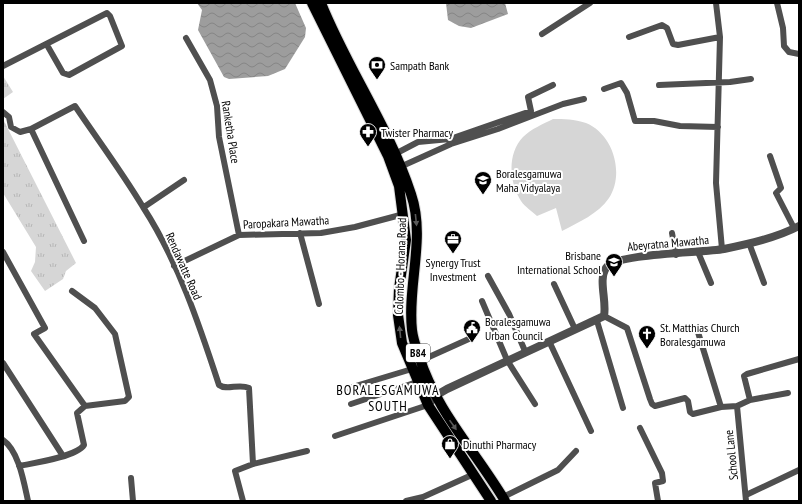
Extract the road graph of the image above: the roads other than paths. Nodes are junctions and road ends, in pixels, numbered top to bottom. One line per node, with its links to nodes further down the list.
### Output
1 (312, 3): 27 (main road, Colombo - Horana Road / B84)
2 (321, 3): 22 (main road, Colombo - Horana Road / B84)
3 (590, 3): 6 (street)
4 (716, 3): 8 (street)
5 (777, 3): 11 (street)
6 (542, 34)
7 (629, 37): 8 (street)
8 (720, 37): 14 (street)
9 (186, 38): 31 (street, Ranketha Place)
10 (46, 45): 10 (street); 12 (street)
11 (799, 54)
12 (3, 66)
13 (750, 79): 14 (street)
14 (718, 83): 16 (street); 20 (street)
15 (553, 85): 22 (street)
16 (659, 85)
17 (604, 89): 20 (street)
18 (584, 99): 24 (street)
19 (3, 112): 21 (street)
20 (718, 127): 34 (street)
21 (31, 129): 26 (street, Rendawatte Road); 32 (street)
22 (395, 154): 24 (main road, Colombo - Horana Road / B84)
23 (770, 156): 28 (street)
24 (400, 167): 55 (main road, Colombo - Horana Road / B84, one-way to 55)
25 (184, 180): 26 (street)
26 (144, 208): 38 (street, Rendawatte Road)
27 (404, 214): 29 (street, Paropakara Mawatha); 57 (main road, Colombo - Horana Road / B84, one-way to 27)
28 (796, 227): 33 (street, Abeyratna Mawatha)
29 (300, 233): 31 (street, Paropakara Mawatha); 45 (street)
30 (672, 233): 37 (street)
31 (239, 235): 38 (street, Paropakara Mawatha)
32 (84, 241)
33 (749, 243): 34 (street, Abeyratna Mawatha); 41 (street)
34 (722, 249): 36 (street, Abeyratna Mawatha)
35 (3, 252): 65 (street)
36 (698, 252): 37 (street, Abeyratna Mawatha); 40 (street)
37 (676, 254): 46 (street, Abeyratna Mawatha)
38 (174, 266): 77 (street, Rendawatte Road)
39 (488, 276): 52 (street)
40 (711, 283)
41 (764, 283)
42 (554, 284): 48 (street)
43 (72, 291): 65 (street)
44 (482, 301): 54 (street)
45 (319, 304)
46 (604, 316): 47 (street); 67 (street)
47 (597, 321): 48 (street); 69 (street)
48 (576, 329): 51 (street)
49 (697, 329): 67 (street)
50 (471, 338): 55 (street)
51 (549, 341): 52 (street); 71 (street)
52 (525, 352): 54 (street)
53 (799, 359): 62 (street)
54 (507, 360): 61 (street); 64 (street)
55 (420, 361): 61 (main road, Colombo - Horana Road / B84)
56 (3, 363): 76 (street)
57 (412, 369): 58 (main road, Colombo - Horana Road / B84); 59 (street)
58 (417, 382): 63 (street); 66 (main road, Colombo - Horana Road / B84)
59 (339, 391)
60 (788, 393): 62 (street)
61 (435, 396): 66 (street); 83 (main road, Colombo - Horana Road / B84, one-way to 83)
62 (750, 400): 68 (street)
63 (350, 404)
64 (535, 404)
65 (85, 406): 76 (street)
66 (428, 406): 72 (street); 80 (main road, Colombo - Horana Road / B84)
67 (721, 406): 68 (street)
68 (737, 406): 82 (street, School Lane)
69 (623, 408)
70 (640, 428): 89 (street)
71 (591, 431)
72 (335, 436)
73 (3, 440): 78 (street)
74 (306, 451): 77 (street)
75 (576, 451): 83 (street)
76 (63, 456): 78 (street)
77 (252, 464): 86 (street)
78 (19, 466): 84 (street)
79 (799, 470): 82 (street)
80 (474, 474): 87 (street); 88 (main road, Colombo - Horana Road / B84)
81 (130, 478): 85 (street)
82 (746, 498)
83 (504, 499)
84 (28, 501)
85 (133, 501)
86 (243, 501)
87 (406, 501)
88 (491, 501)
89 (658, 501)

